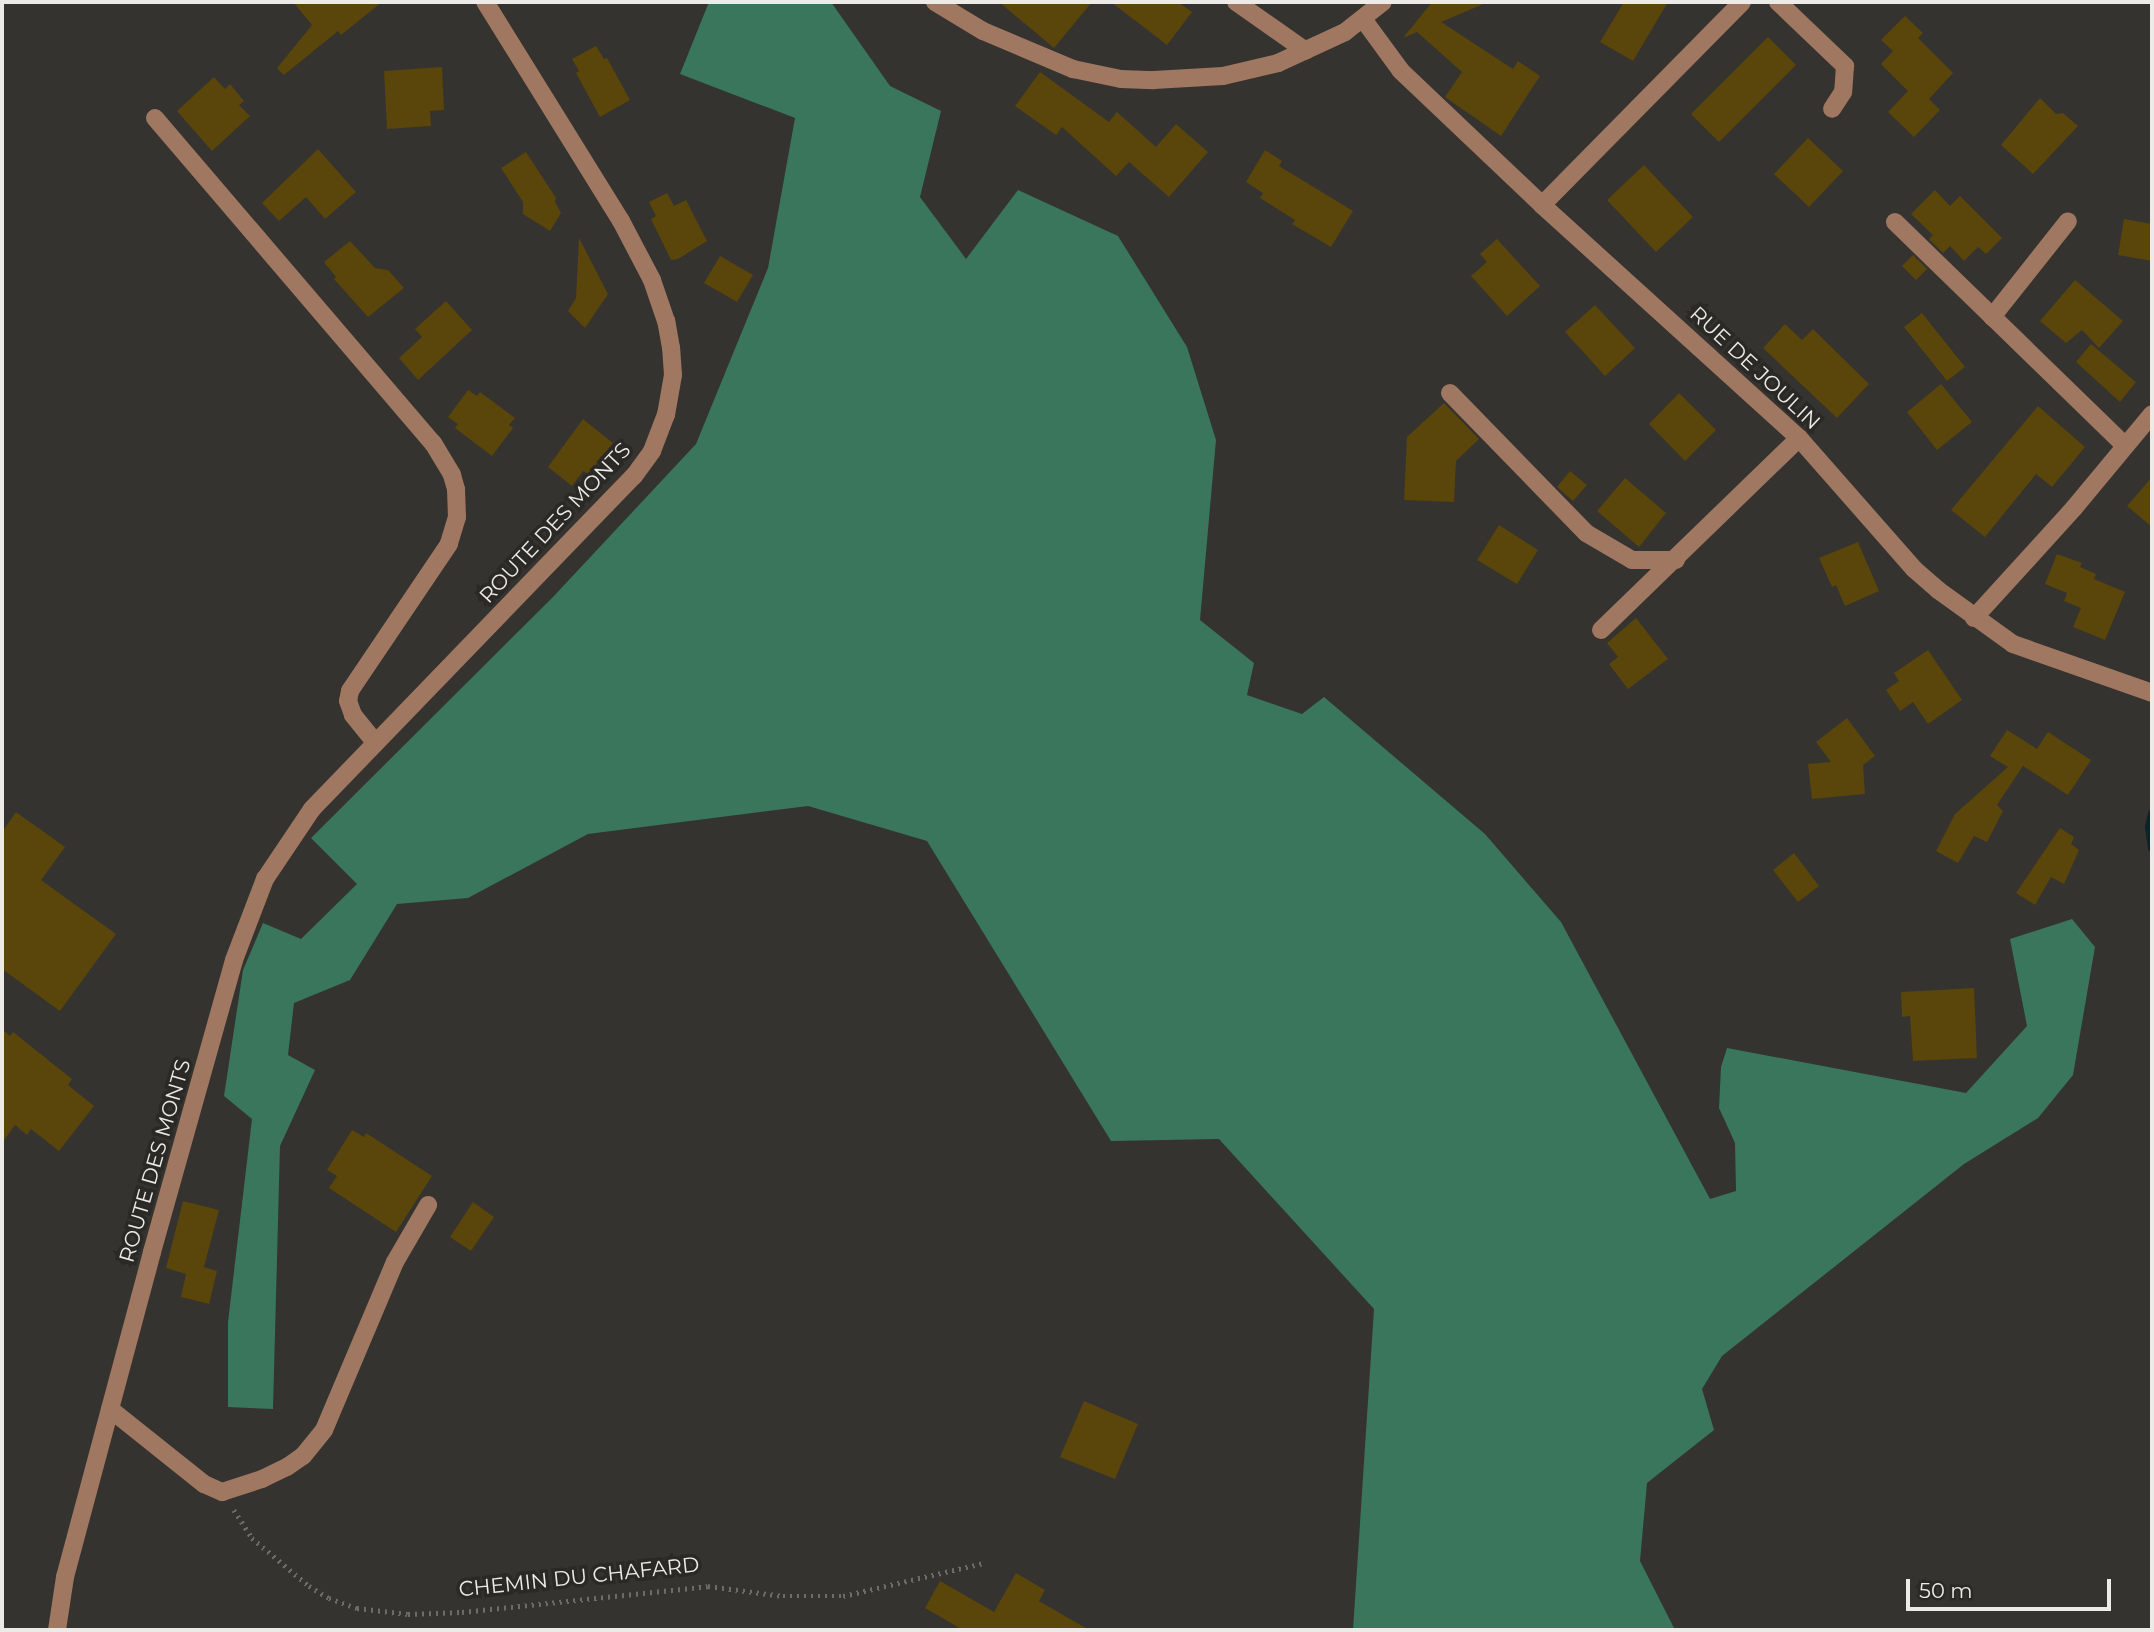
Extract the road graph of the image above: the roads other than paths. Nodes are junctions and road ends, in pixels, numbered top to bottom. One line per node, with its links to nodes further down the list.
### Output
1 (485, 2): 23 (street, ROUTE DES MONTS)
2 (935, 2): 8 (street)
3 (1236, 2): 8 (street)
4 (1383, 2): 7 (street)
5 (1742, 2): 11 (street)
6 (1778, 2): 9 (street)
7 (1363, 19): 8 (street); 11 (street, RUE DE JOULIN)
8 (1306, 51)
9 (1832, 109)
10 (155, 118): 23 (street)
11 (1542, 205): 17 (street, RUE DE JOULIN)
12 (1895, 222): 14 (street)
13 (2068, 222): 14 (street)
14 (1992, 317): 18 (street)
15 (1450, 393): 19 (street)
16 (2152, 414): 18 (street)
17 (1799, 438): 19 (street); 20 (street, RUE DE JOULIN)
18 (2126, 446): 20 (street)
19 (1676, 560): 21 (street)
20 (1975, 618): 22 (street, RUE DE JOULIN)
21 (1601, 630)
22 (2152, 693)
23 (376, 743): 25 (street, ROUTE DES MONTS)
24 (428, 1205): 25 (street)
25 (110, 1409): 26 (street, ROUTE DES MONTS)
26 (57, 1630)

